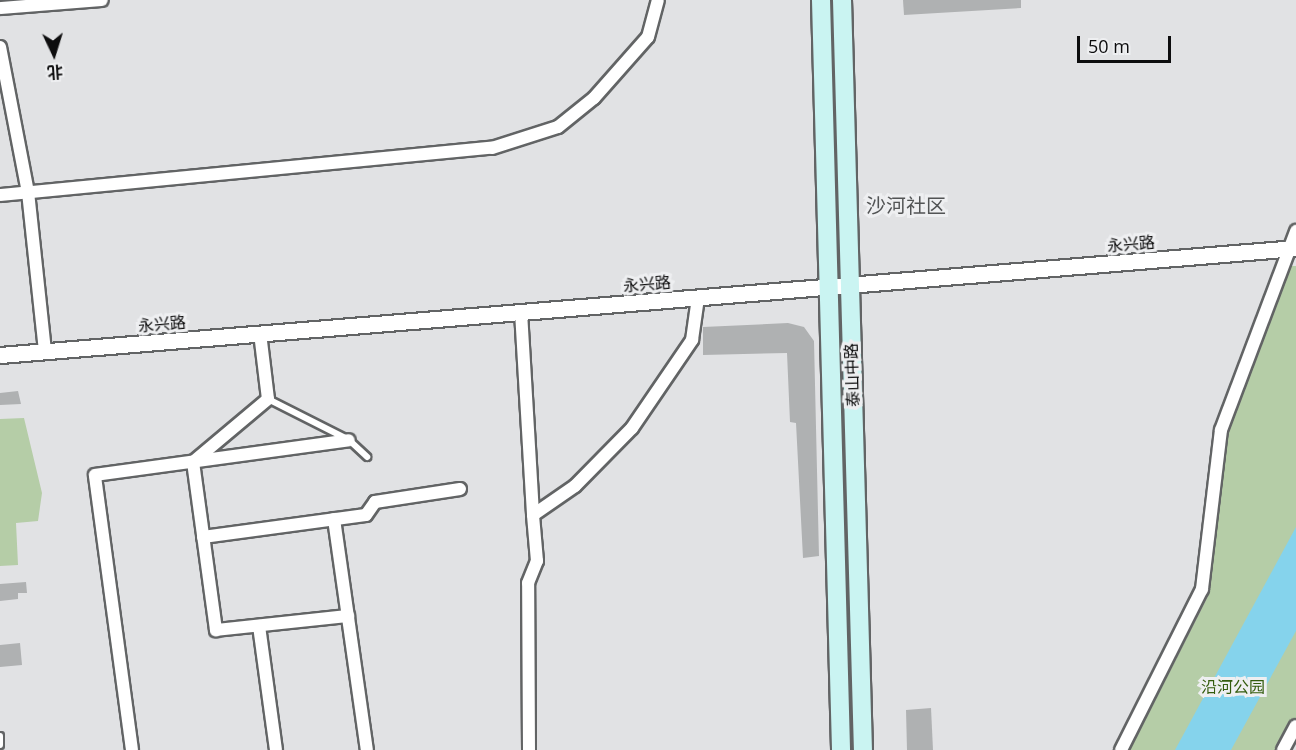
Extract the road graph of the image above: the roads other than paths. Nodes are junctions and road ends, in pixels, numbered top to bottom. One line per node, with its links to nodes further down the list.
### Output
1 (102, 0): 5 (street)
2 (658, 0): 7 (street)
3 (820, 0): 12 (main road, 泰山中路)
4 (842, 0): 11 (main road, 泰山中路)
5 (0, 8)
6 (0, 47): 7 (street)
7 (28, 192): 8 (street); 16 (street)
8 (0, 195)
9 (1296, 231): 10 (street)
10 (1293, 249): 11 (street, 永兴路); 37 (street)
11 (850, 284): 12 (street, 永兴路); 36 (main road, 泰山中路)
12 (828, 286): 13 (street, 永兴路); 35 (main road, 泰山中路)
13 (698, 298): 14 (street, 永兴路); 23 (street)
14 (520, 312): 15 (street, 永兴路); 23 (street)
15 (261, 333): 16 (street, 永兴路); 18 (street)
16 (45, 351): 17 (street, 永兴路)
17 (0, 355)
18 (268, 399): 19 (lane); 21 (street)
19 (349, 440): 20 (lane); 21 (street)
20 (367, 457)
21 (193, 462): 25 (street); 31 (street)
22 (460, 489): 24 (street)
23 (533, 515): 34 (street)
24 (334, 519): 25 (street); 26 (street)
25 (203, 537): 27 (street)
26 (348, 616): 27 (street); 33 (street)
27 (259, 626): 32 (street)
28 (1296, 726): 38 (street)
29 (0, 736): 30 (lane)
30 (0, 745)
31 (132, 750)
32 (276, 750)
33 (367, 750)
34 (529, 750)
35 (841, 750)
36 (863, 750)
37 (1121, 750)
38 (1283, 750)

